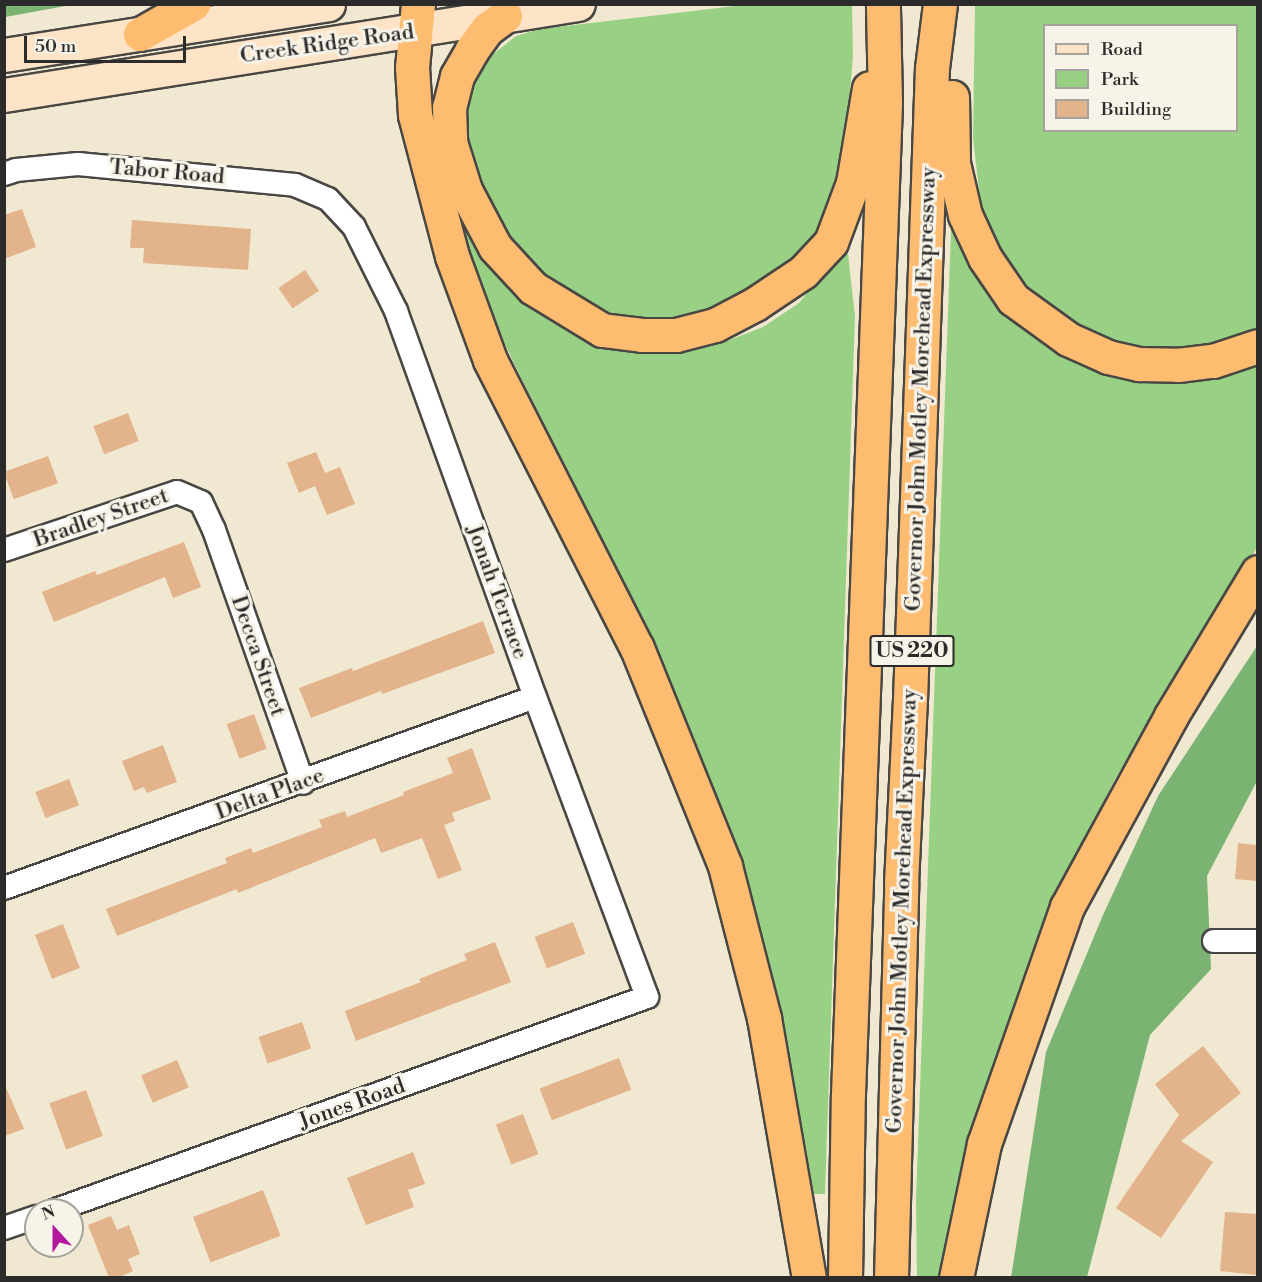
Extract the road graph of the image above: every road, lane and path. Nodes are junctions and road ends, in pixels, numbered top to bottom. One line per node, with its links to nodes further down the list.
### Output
1 (192, 4): 8 (highway)
2 (328, 4): 8 (main road, Creek Ridge Road)
3 (578, 4): 6 (main road, Creek Ridge Road)
4 (883, 4): 9 (highway, Governor John Motley Morehead Expressway / US 220)
5 (940, 15): 14 (highway); 29 (highway, Governor John Motley Morehead Expressway / US 220)
6 (505, 16): 7 (main road, Creek Ridge Road); 9 (highway)
7 (416, 18): 11 (main road, Creek Ridge Road); 27 (highway)
8 (140, 34): 10 (main road, Creek Ridge Road)
9 (882, 37): 28 (highway, Governor John Motley Morehead Expressway / US 220)
10 (4, 55)
11 (4, 94)
12 (4, 174): 13 (street, Tabor Road)
13 (328, 199): 18 (street, Jonah Terrace)
14 (1257, 346)
15 (214, 530): 16 (street, Bradley Street); 19 (street, Decca Street)
16 (4, 550)
17 (1257, 572): 30 (highway)
18 (535, 697): 19 (street, Delta Place); 23 (street, Jonah Terrace)
19 (303, 783): 20 (street, Delta Place)
20 (4, 888)
21 (1214, 941): 22 (street)
22 (1257, 941)
23 (647, 996): 24 (street, Jones Road)
24 (84, 1200)
25 (24, 1221): 26 (street)
26 (4, 1228)
27 (809, 1278)
28 (845, 1278)
29 (891, 1278)
30 (956, 1278)

